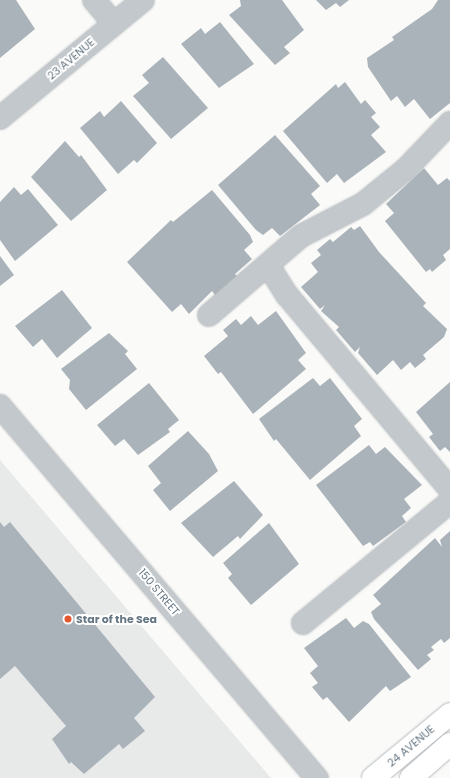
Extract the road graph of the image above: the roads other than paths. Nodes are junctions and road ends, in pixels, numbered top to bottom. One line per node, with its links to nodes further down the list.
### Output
1 (94, 0): 3 (street)
2 (143, 0): 3 (street, 23 AVENUE)
3 (114, 24): 4 (street, 23 AVENUE)
4 (0, 118)
5 (450, 123): 6 (street)
6 (268, 265): 7 (street); 9 (street)
7 (209, 315)
8 (0, 406): 14 (street, 150 STREET)
9 (450, 488)
10 (450, 502): 11 (street)
11 (303, 623)
12 (450, 714): 15 (main road, 24 AVENUE)
13 (450, 744): 16 (main road)
14 (318, 778)
15 (373, 778)
16 (411, 778)

